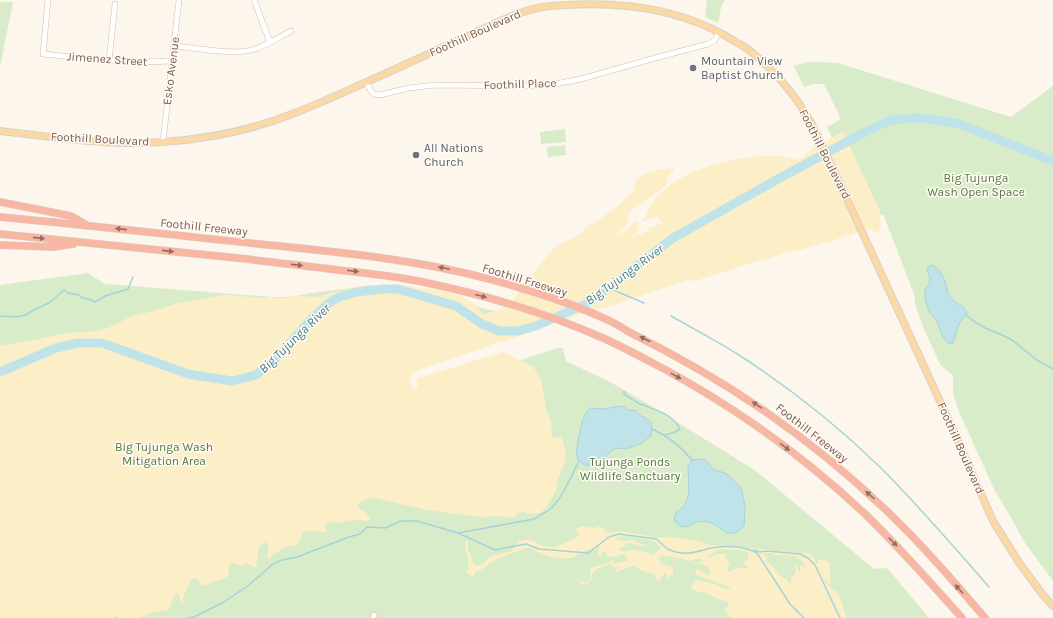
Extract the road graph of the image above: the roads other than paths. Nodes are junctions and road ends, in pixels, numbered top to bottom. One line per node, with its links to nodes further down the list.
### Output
1 (48, 0): 9 (street, Jimenez Street)
2 (179, 0): 8 (street, Esko Avenue)
3 (254, 0): 7 (street)
4 (116, 4): 9 (street)
5 (291, 31): 7 (street)
6 (719, 32): 11 (street, Foothill Place); 11 (main road, Foothill Boulevard); 20 (main road, Foothill Boulevard)
7 (270, 42): 8 (street)
8 (174, 46): 10 (street, Esko Avenue)
9 (109, 61): 10 (street, Jimenez Street)
10 (172, 61): 13 (street, Esko Avenue)
11 (366, 82): 13 (main road, Foothill Boulevard)
12 (0, 131): 13 (main road, Foothill Boulevard)
13 (163, 142)
14 (0, 202): 16 (highway)
15 (0, 216): 16 (highway, Foothill Freeway)
16 (89, 226): 22 (highway, Foothill Freeway, one-way to 16)
17 (0, 234): 18 (highway, one-way to 18)
18 (82, 242): 19 (highway); 21 (highway, one-way to 21)
19 (0, 245)
20 (1053, 606)
21 (962, 618)
22 (985, 618)

